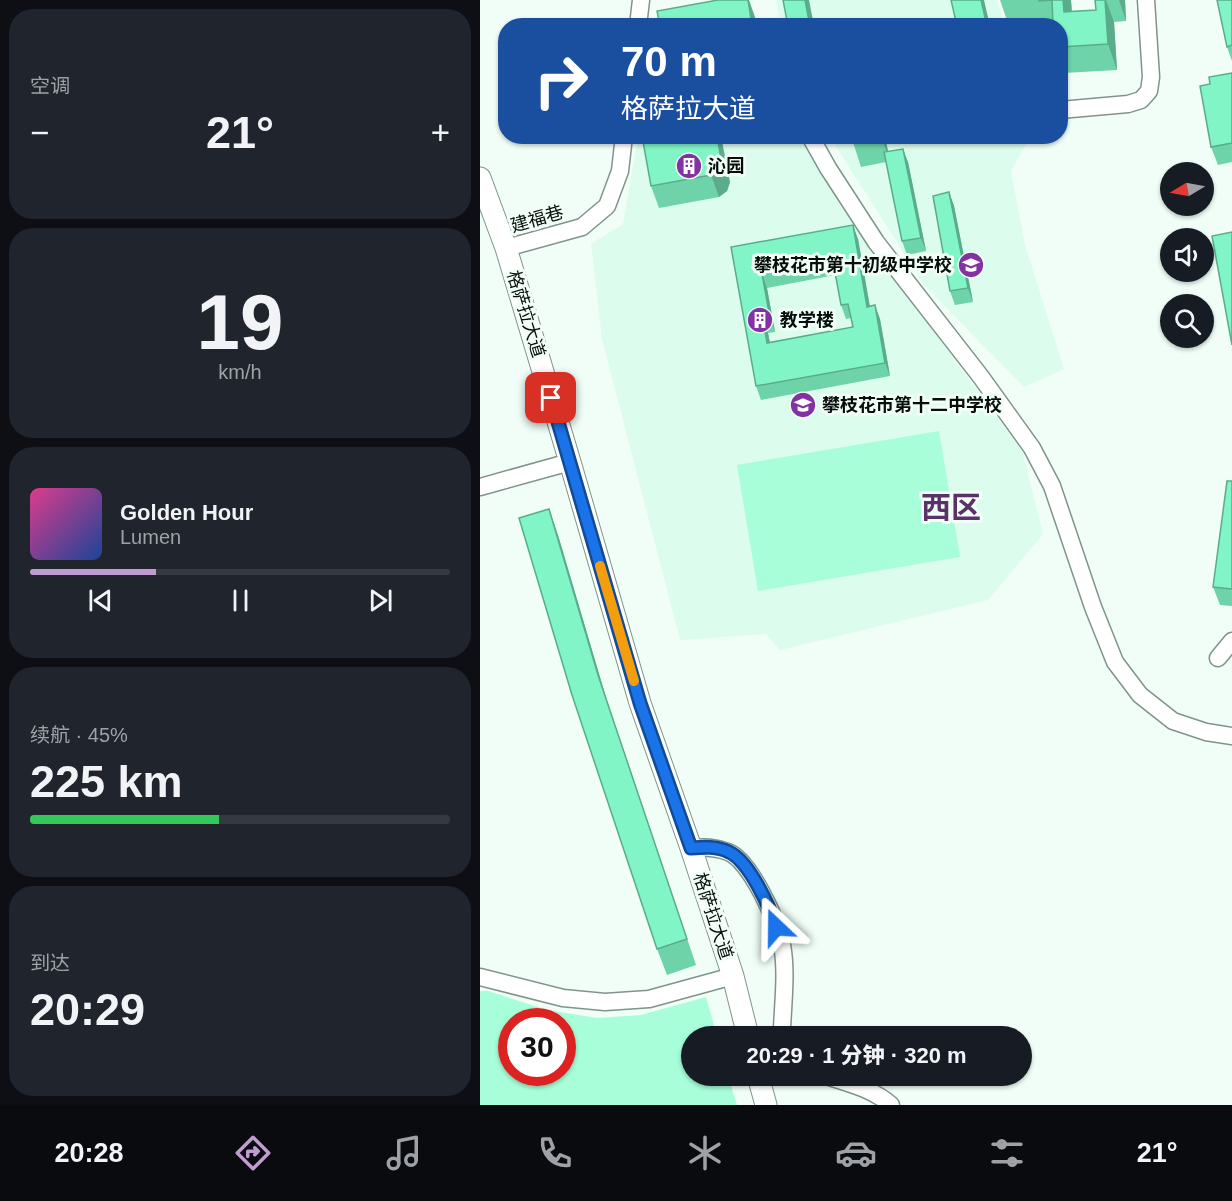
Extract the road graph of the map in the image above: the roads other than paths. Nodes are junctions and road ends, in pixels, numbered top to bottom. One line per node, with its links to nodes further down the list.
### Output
1 (640, 0): 3 (street)
2 (1146, 0): 4 (street)
3 (639, 18)
4 (1068, 109)
5 (623, 144): 8 (street, 建福巷)
6 (814, 144): 13 (street)
7 (480, 178): 8 (main road, 格萨拉大道)
8 (506, 248): 9 (main road, 格萨拉大道)
9 (570, 462): 10 (street); 14 (main road, 格萨拉大道)
10 (480, 487)
11 (1232, 641): 12 (street)
12 (1218, 658)
13 (1232, 736)
14 (691, 848): 15 (main road, 格萨拉大道); 18 (street)
15 (733, 976): 16 (street); 17 (main road, 格萨拉大道)
16 (480, 977)
17 (746, 1026)
18 (782, 1026)
19 (761, 1086): 21 (main road)
20 (858, 1086): 22 (street)
21 (766, 1105)
22 (891, 1105)

